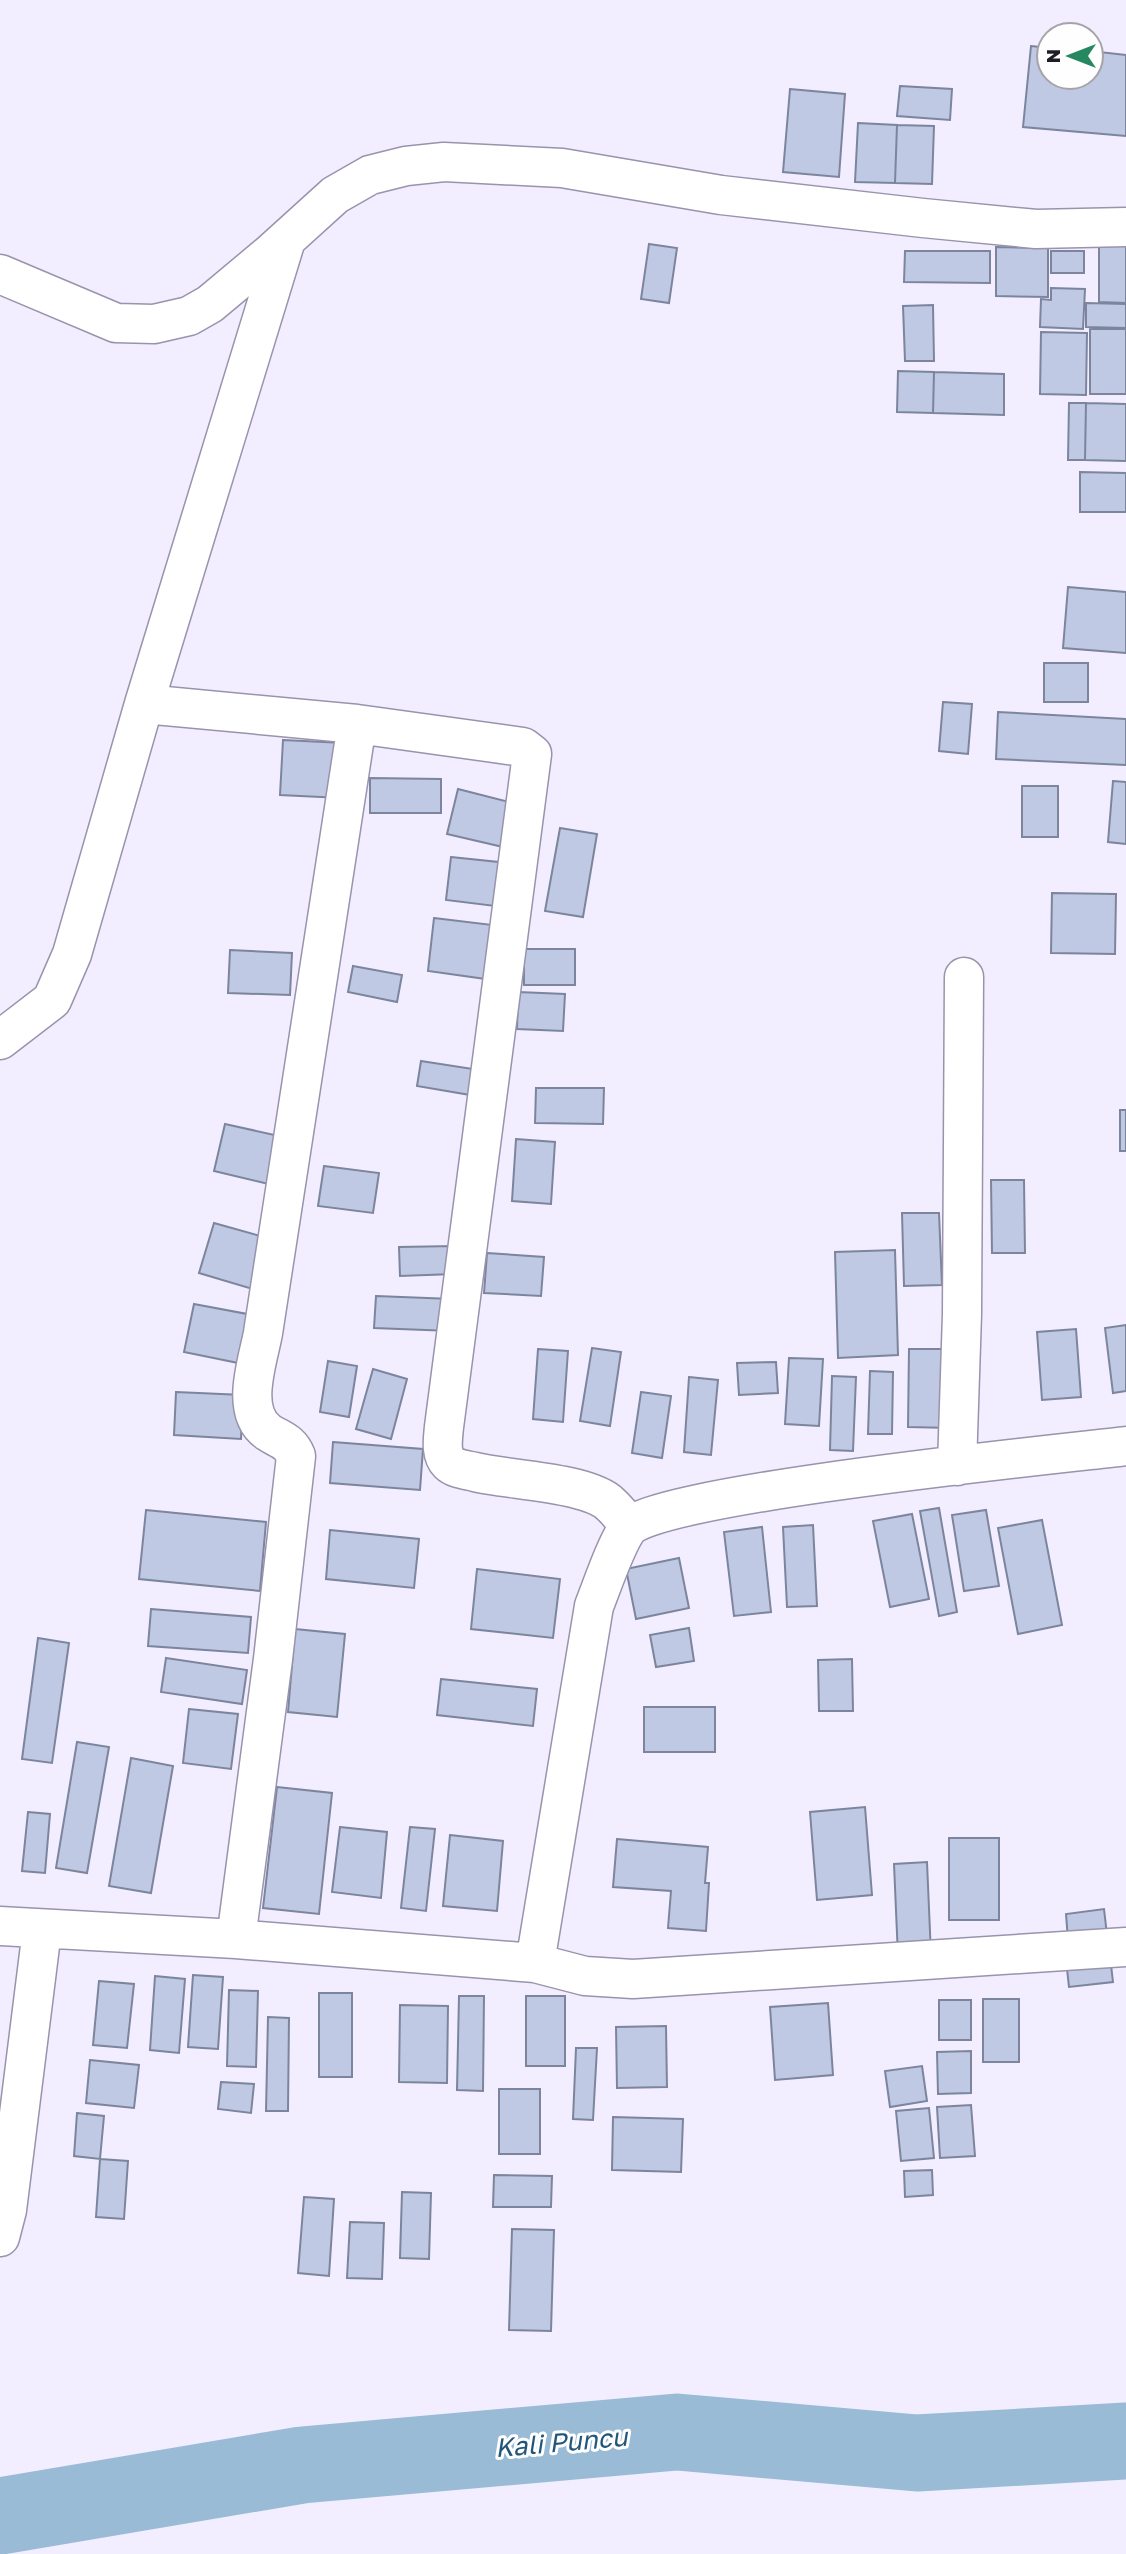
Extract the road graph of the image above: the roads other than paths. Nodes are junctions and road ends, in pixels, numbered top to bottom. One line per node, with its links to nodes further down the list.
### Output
1 (1126, 227): 2 (street)
2 (286, 240): 3 (street); 4 (street)
3 (0, 274)
4 (144, 704): 5 (street); 7 (street)
5 (357, 724): 10 (street); 13 (street)
6 (964, 977): 9 (street)
7 (0, 1040)
8 (1126, 1446): 9 (street)
9 (957, 1466): 10 (street)
10 (629, 1527): 15 (street)
11 (0, 1926): 12 (street)
12 (42, 1930): 13 (street); 16 (street)
13 (236, 1939): 15 (street)
14 (1126, 1947): 15 (street)
15 (536, 1963)
16 (0, 2237)

